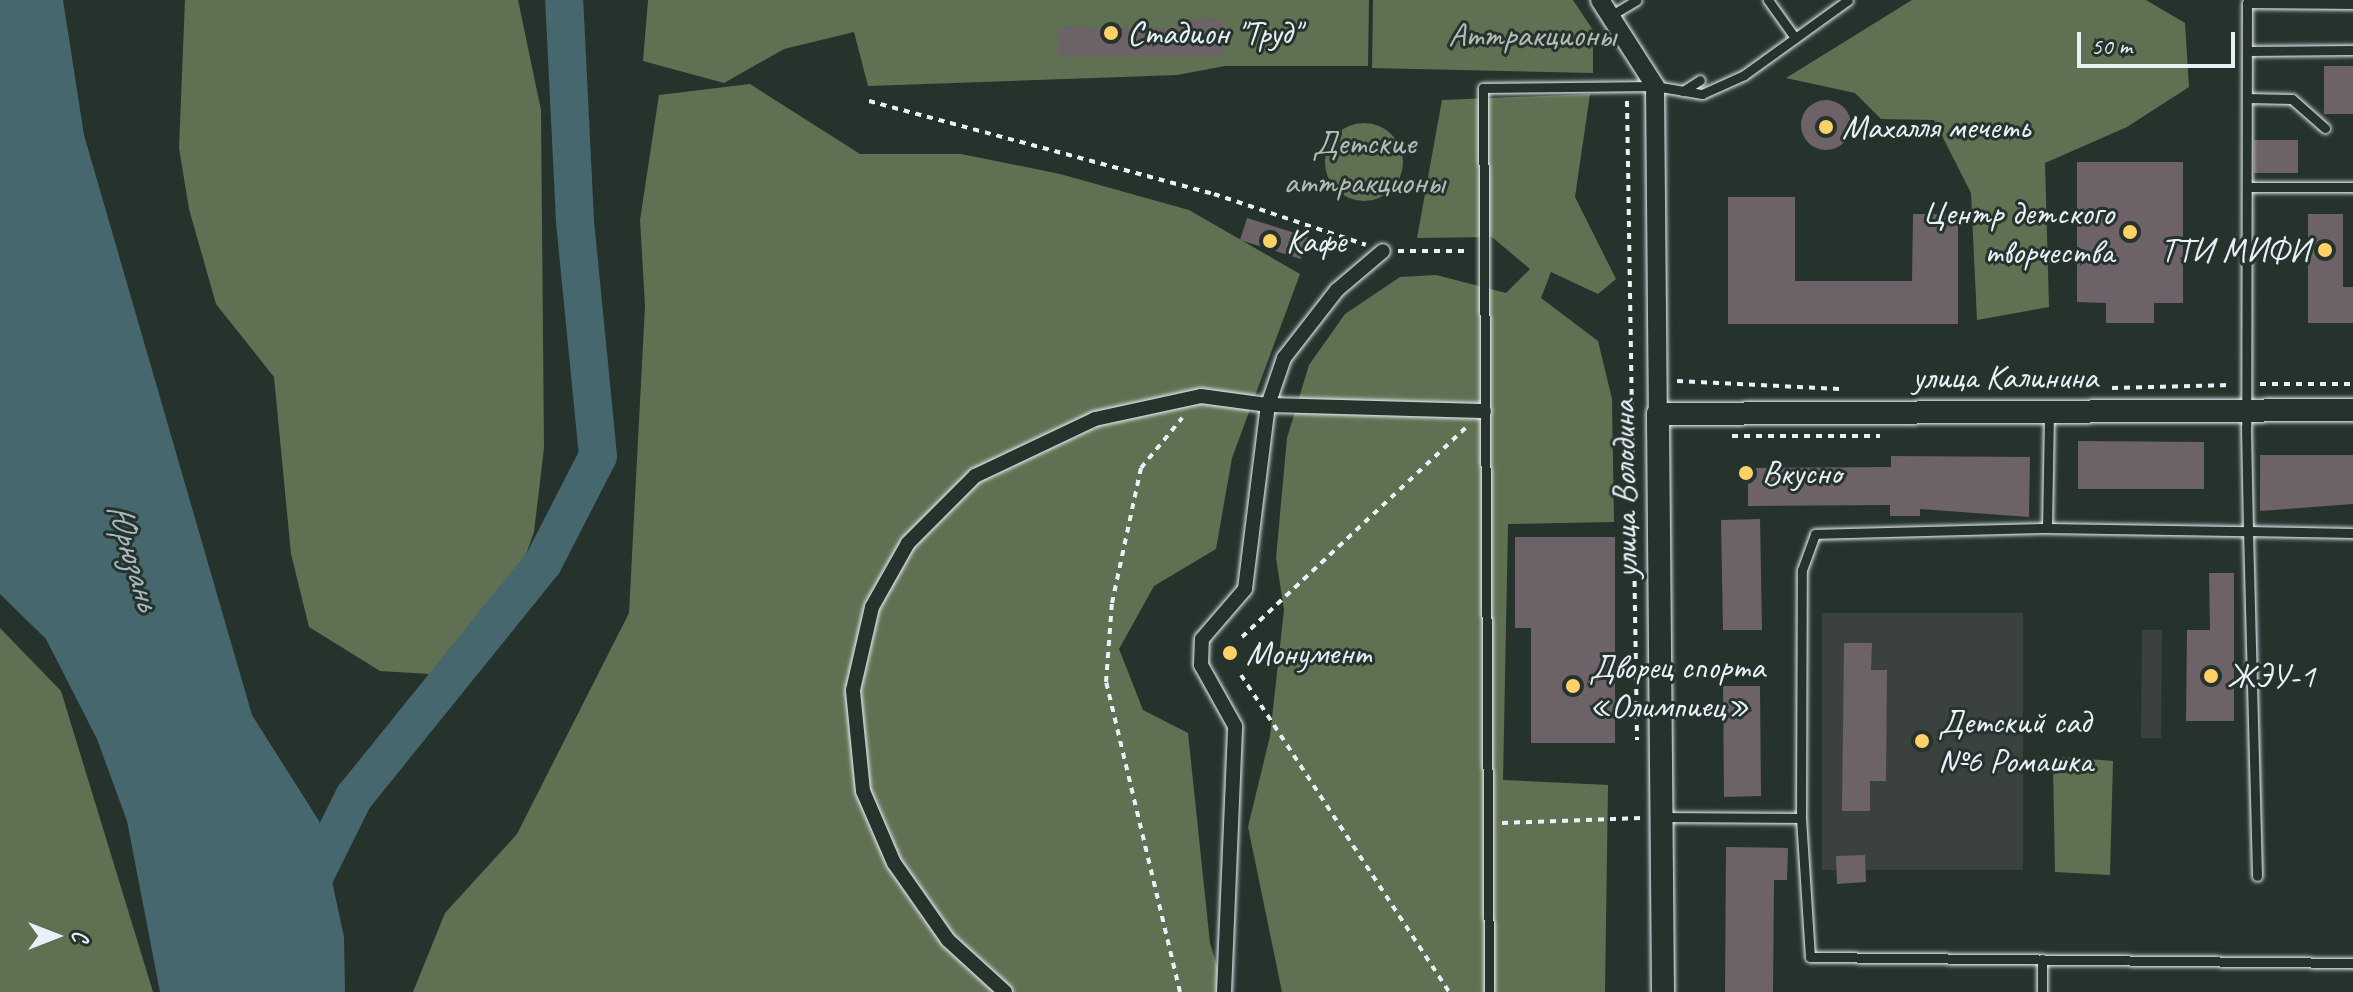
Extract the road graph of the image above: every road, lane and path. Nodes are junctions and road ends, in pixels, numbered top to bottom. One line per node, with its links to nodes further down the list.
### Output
1 (1637, 0): 6 (lane)
2 (1768, 0): 7 (lane)
3 (1848, 0): 7 (lane)
4 (2243, 2): 5 (lane); 9 (lane)
5 (2353, 4)
6 (1605, 8): 12 (street)
7 (1793, 35): 13 (lane)
8 (2353, 50): 9 (lane)
9 (2247, 51): 14 (lane)
10 (1700, 80): 13 (lane)
11 (1627, 86): 12 (lane); 20 (lane); 21 (path)
12 (1655, 86): 13 (lane); 22 (street, улица Володина)
13 (1683, 91)
14 (2247, 98): 16 (lane); 17 (lane)
15 (869, 101): 19 (path)
16 (2325, 128)
17 (2247, 187): 18 (lane); 23 (lane)
18 (2353, 187)
19 (1383, 251): 20 (path); 28 (street)
20 (1483, 251): 31 (lane)
21 (1631, 378): 22 (path); 39 (path)
22 (1656, 378): 26 (path); 33 (street, улица Володина)
23 (2248, 384): 24 (path); 25 (path); 29 (lane)
24 (2353, 384)
25 (2094, 388)
26 (1857, 389)
27 (1201, 396): 28 (street); 48 (street); 49 (path)
28 (1268, 405): 31 (street); 50 (street)
29 (2247, 408): 30 (street, улица Калинина); 32 (street, улица Калинина); 35 (lane)
30 (2353, 410)
31 (1484, 411): 37 (path); 44 (lane)
32 (2049, 411): 33 (street, улица Калинина); 34 (lane)
33 (1658, 414): 41 (street, улица Володина)
34 (2047, 528): 35 (lane); 42 (lane)
35 (2248, 531): 36 (lane); 45 (lane)
36 (2353, 533)
37 (1242, 637)
38 (1241, 675): 51 (path)
39 (1637, 755)
40 (1638, 803): 43 (path)
41 (1663, 817): 42 (lane); 43 (path); 53 (street, улица Володина)
42 (1801, 818): 46 (lane)
43 (1639, 819): 44 (path)
44 (1491, 823): 52 (lane)
45 (2257, 876)
46 (2042, 959): 47 (lane); 54 (lane)
47 (2353, 963)
48 (1005, 992)
49 (1180, 992)
50 (1224, 992)
51 (1449, 992)
52 (1489, 992)
53 (1663, 992)
54 (2042, 992)

